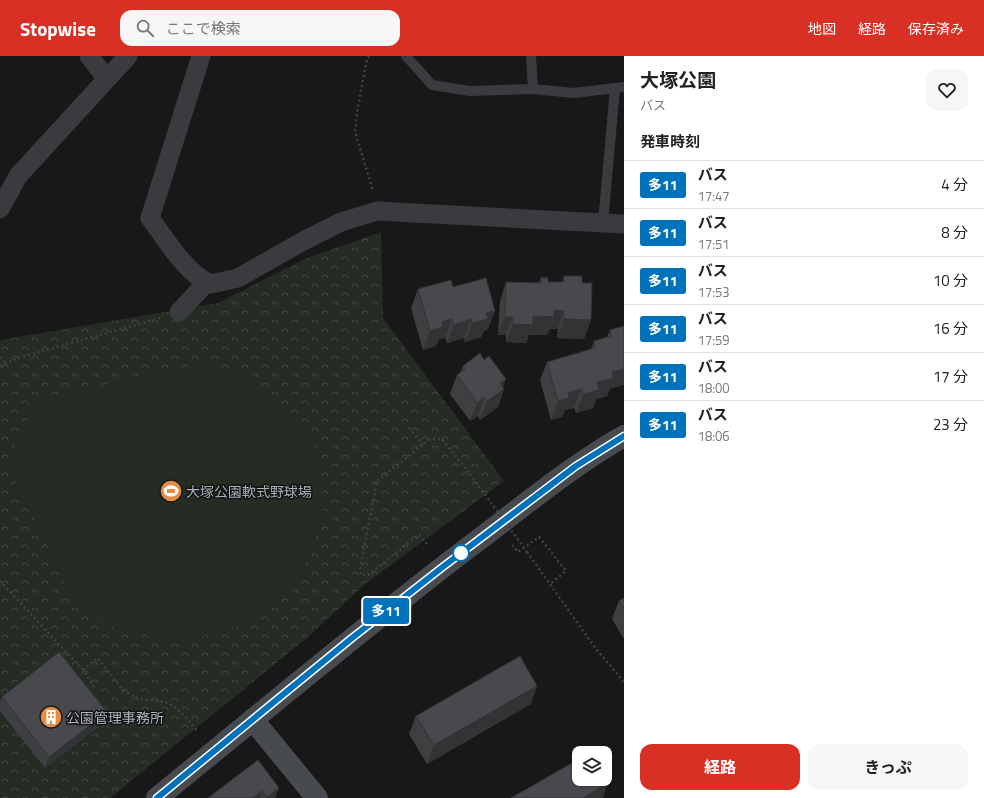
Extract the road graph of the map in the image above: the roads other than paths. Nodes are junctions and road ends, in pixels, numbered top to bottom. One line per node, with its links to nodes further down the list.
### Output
1 (89, 56): 6 (street)
2 (128, 56): 6 (street)
3 (201, 56): 12 (street)
4 (406, 56): 8 (lane)
5 (532, 56): 8 (lane)
6 (107, 79): 9 (street)
7 (619, 88): 8 (lane); 10 (lane)
8 (533, 89)
9 (0, 209)
10 (603, 223): 11 (street); 12 (street)
11 (624, 224)
12 (207, 282): 13 (street)
13 (179, 312)
14 (624, 436): 15 (street)
15 (253, 720): 16 (street); 17 (street)
16 (157, 798)
17 (317, 798)

